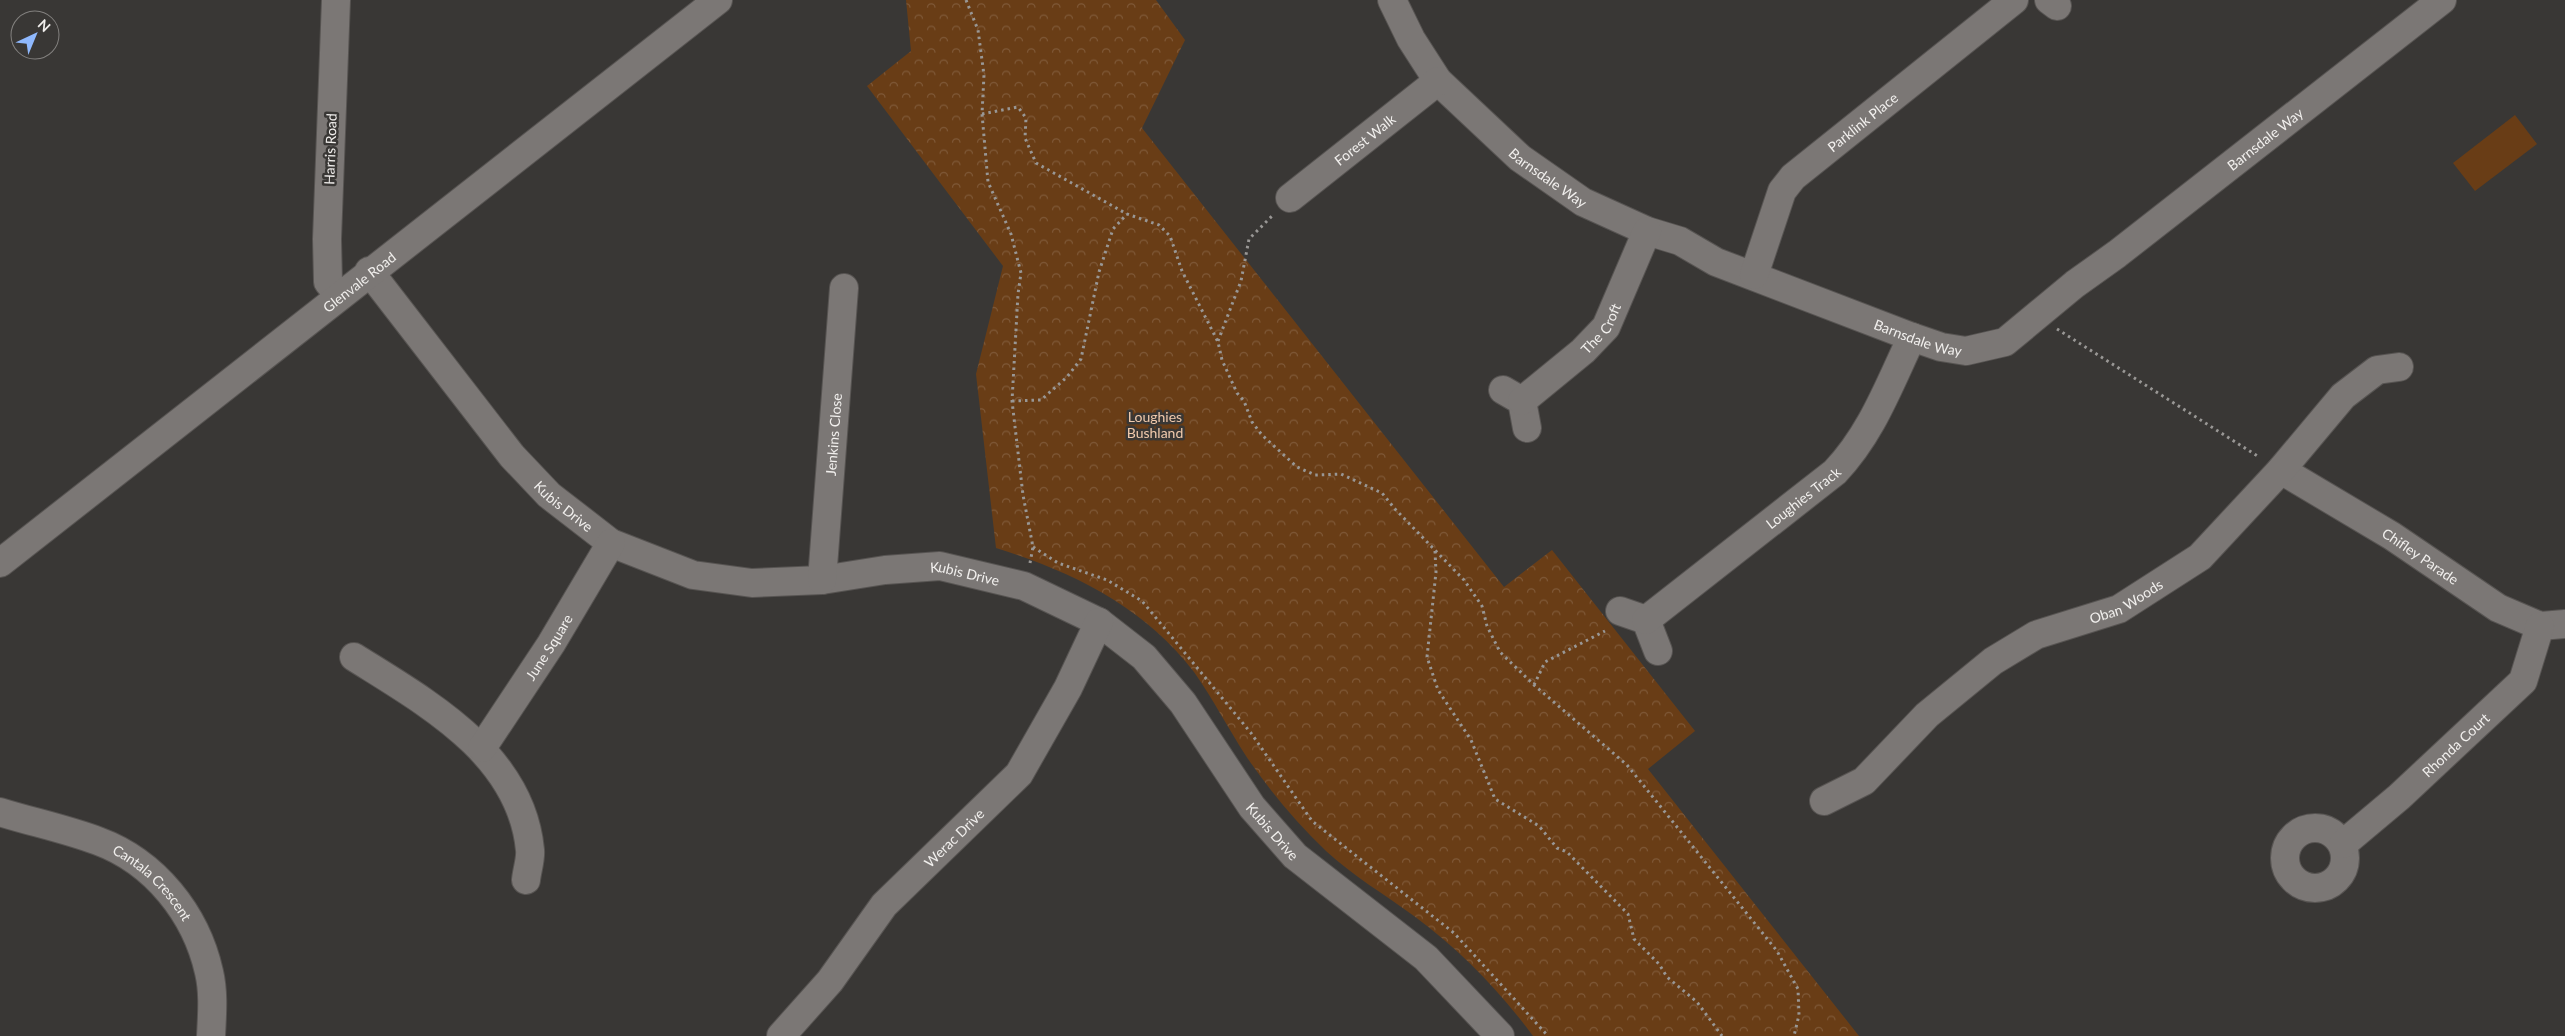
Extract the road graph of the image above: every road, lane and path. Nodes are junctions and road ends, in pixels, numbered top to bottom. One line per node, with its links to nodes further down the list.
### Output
1 (336, 0): 15 (street, Harris Road)
2 (718, 0): 12 (street, Glenvale Road)
3 (966, 0): 8 (path)
4 (1392, 0): 7 (street, Barnsdale Way)
5 (2014, 0): 13 (street, Parklink Place)
6 (2442, 0): 16 (street, Barnsdale Way)
7 (1438, 81): 9 (street, Forest Walk); 11 (street, Barnsdale Way)
8 (982, 114): 10 (path); 20 (path)
9 (1285, 202): 18 (path)
10 (1127, 214): 18 (path); 20 (path)
11 (1647, 231): 13 (street, Barnsdale Way); 21 (street, The Croft)
12 (370, 271): 15 (street, Glenvale Road); 23 (street, Kubis Drive)
13 (1754, 276): 17 (street, Barnsdale Way)
14 (844, 288): 26 (street, Jenkins Close)
15 (339, 295): 25 (street, Glenvale Road)
16 (2037, 316): 17 (street, Barnsdale Way); 22 (path)
17 (1912, 337): 28 (street, Loughies Track)
18 (1218, 342): 24 (path)
19 (2399, 367): 22 (street, Oban Woods)
20 (1012, 401): 42 (path)
21 (1527, 428)
22 (2281, 470): 30 (street, Chifley Parade); 35 (street, Oban Woods)
23 (611, 543): 26 (street, Kubis Drive); 34 (street, June Square)
24 (1435, 550): 33 (path); 43 (path)
25 (0, 563)
26 (822, 580): 29 (street, Kubis Drive)
27 (1615, 620): 28 (street); 33 (path)
28 (1646, 620): 31 (street)
29 (1098, 622): 40 (street, Werac Drive); 41 (street, Kubis Drive)
30 (2553, 625): 37 (street, Rhonda Court)
31 (1658, 652)
32 (354, 657): 34 (street)
33 (1534, 685): 44 (path)
34 (482, 748): 38 (street)
35 (1824, 801)
36 (0, 812): 39 (street, Cantala Crescent)
37 (2343, 844)
38 (526, 880)
39 (211, 1036)
40 (781, 1036)
41 (1500, 1036)
42 (1548, 1036)
43 (1722, 1036)
44 (1794, 1036)

